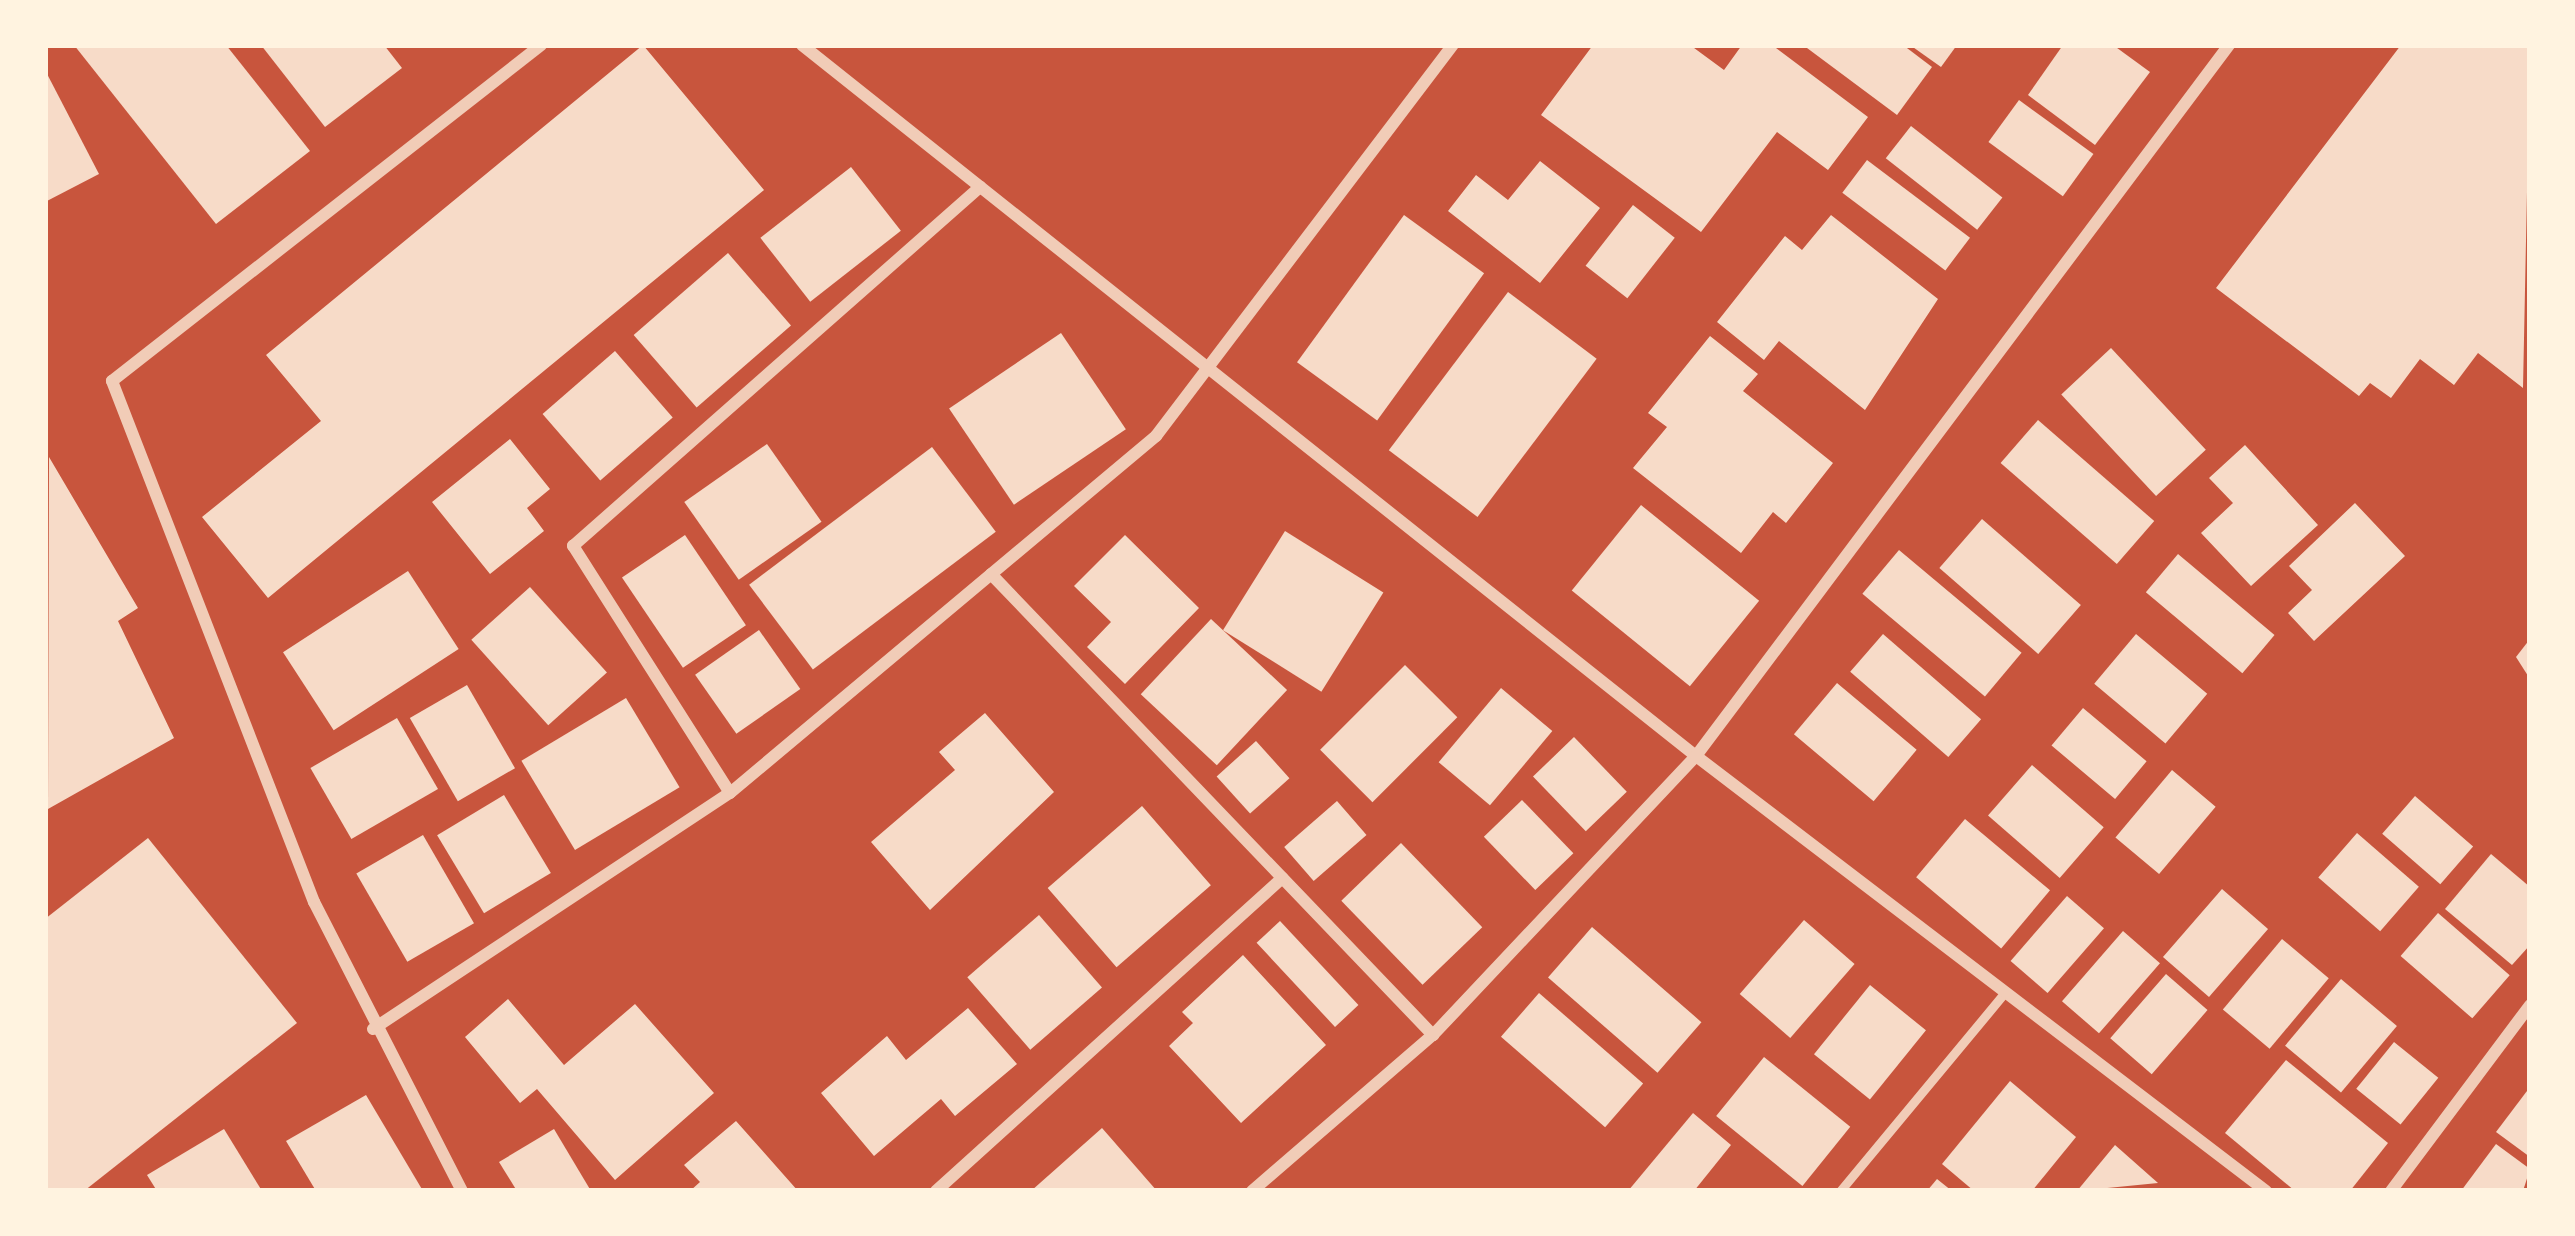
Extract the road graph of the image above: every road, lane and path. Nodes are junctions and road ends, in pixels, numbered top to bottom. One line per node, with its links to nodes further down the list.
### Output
1 (541, 45): 13 (street)
2 (802, 45): 5 (street)
3 (1453, 45): 6 (street)
4 (2229, 45): 8 (street)
5 (980, 187): 6 (street); 9 (street)
6 (1210, 369): 7 (street); 8 (street)
7 (991, 574): 9 (street); 10 (street)
8 (1696, 756): 11 (street); 14 (street)
9 (730, 793): 13 (street)
10 (1282, 878): 14 (street); 16 (street)
11 (2005, 992): 18 (lane); 19 (street)
12 (2530, 1006): 20 (street)
13 (373, 1029): 15 (street)
14 (1433, 1035): 17 (street)
15 (462, 1191)
16 (936, 1191)
17 (1252, 1191)
18 (1840, 1191)
19 (2266, 1191)
20 (2391, 1191)

